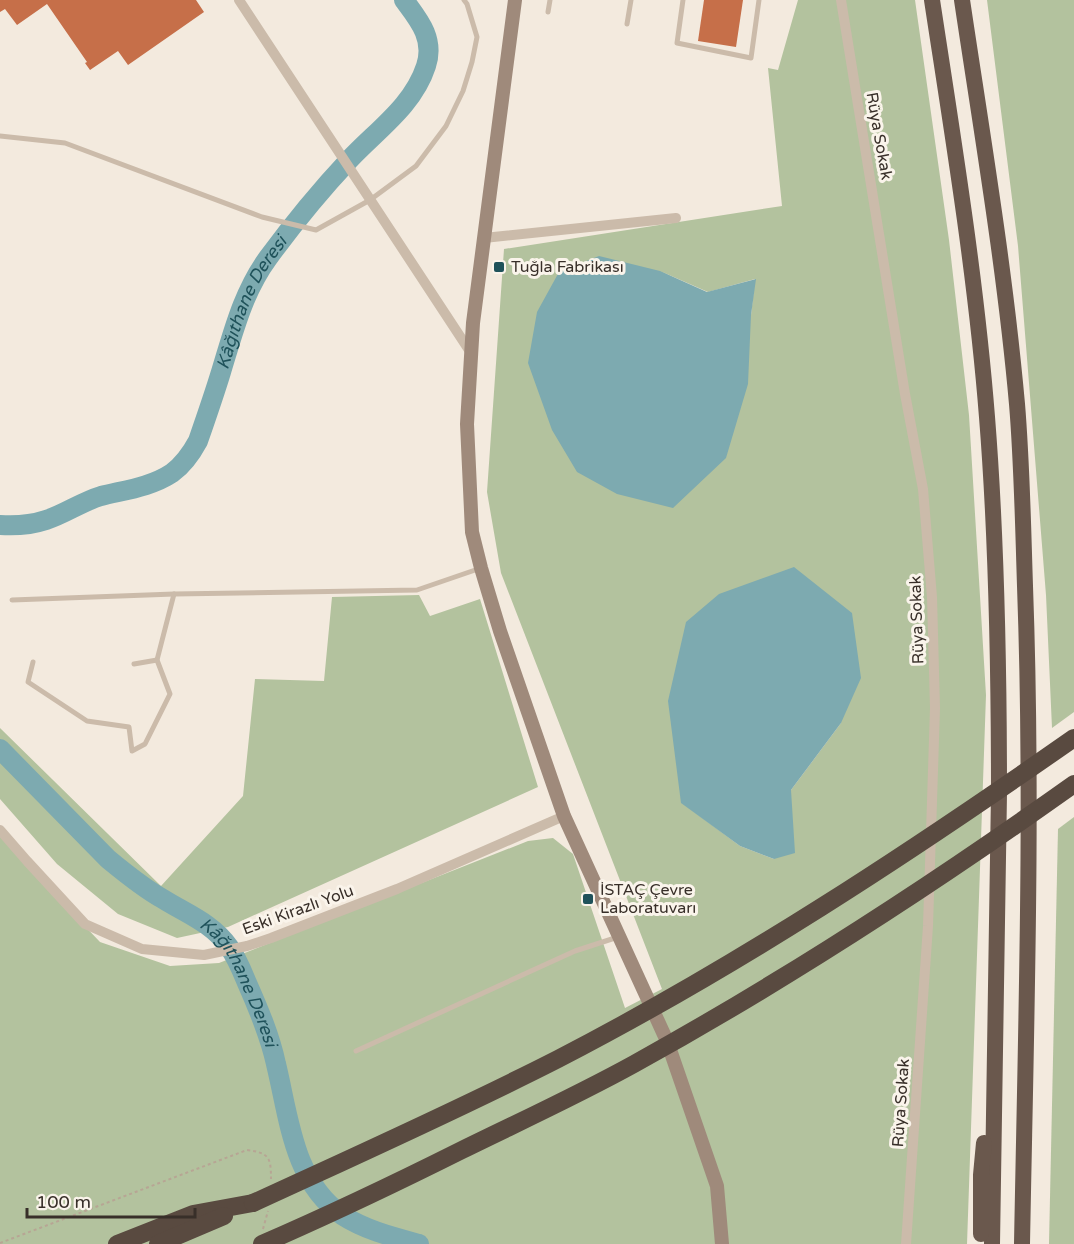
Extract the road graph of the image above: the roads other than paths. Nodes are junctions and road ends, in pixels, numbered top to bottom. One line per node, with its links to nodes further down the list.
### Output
1 (239, 0): 14 (street)
2 (464, 0): 14 (lane)
3 (514, 0): 16 (main road)
4 (550, 0): 11 (lane)
5 (631, 0): 12 (lane)
6 (683, 0): 7 (lane)
7 (759, 0)
8 (841, 0): 36 (street, Rüya Sokak)
9 (932, 0): 30 (highway)
10 (962, 0): 39 (highway)
11 (548, 12)
12 (627, 24)
13 (0, 136): 14 (lane)
14 (370, 200): 17 (street)
15 (676, 218): 16 (street)
16 (484, 238): 17 (main road)
17 (471, 353): 18 (main road)
18 (481, 568): 19 (lane); 26 (main road)
19 (174, 594): 20 (lane); 21 (lane)
20 (12, 600)
21 (157, 660): 22 (lane); 23 (lane)
22 (33, 662)
23 (134, 664)
24 (1074, 738): 31 (highway, bridge)
25 (1074, 784): 32 (highway, bridge)
26 (564, 816): 27 (street, Eski Kirazlı Yolu); 28 (main road)
27 (0, 830)
28 (619, 936): 29 (lane); 35 (main road)
29 (356, 1051)
30 (995, 1092): 37 (highway); 38 (highway)
31 (261, 1205): 33 (highway); 34 (highway)
32 (262, 1239)
33 (117, 1244)
34 (158, 1244)
35 (722, 1244)
36 (906, 1244)
37 (981, 1244)
38 (992, 1244)
39 (1022, 1244)

